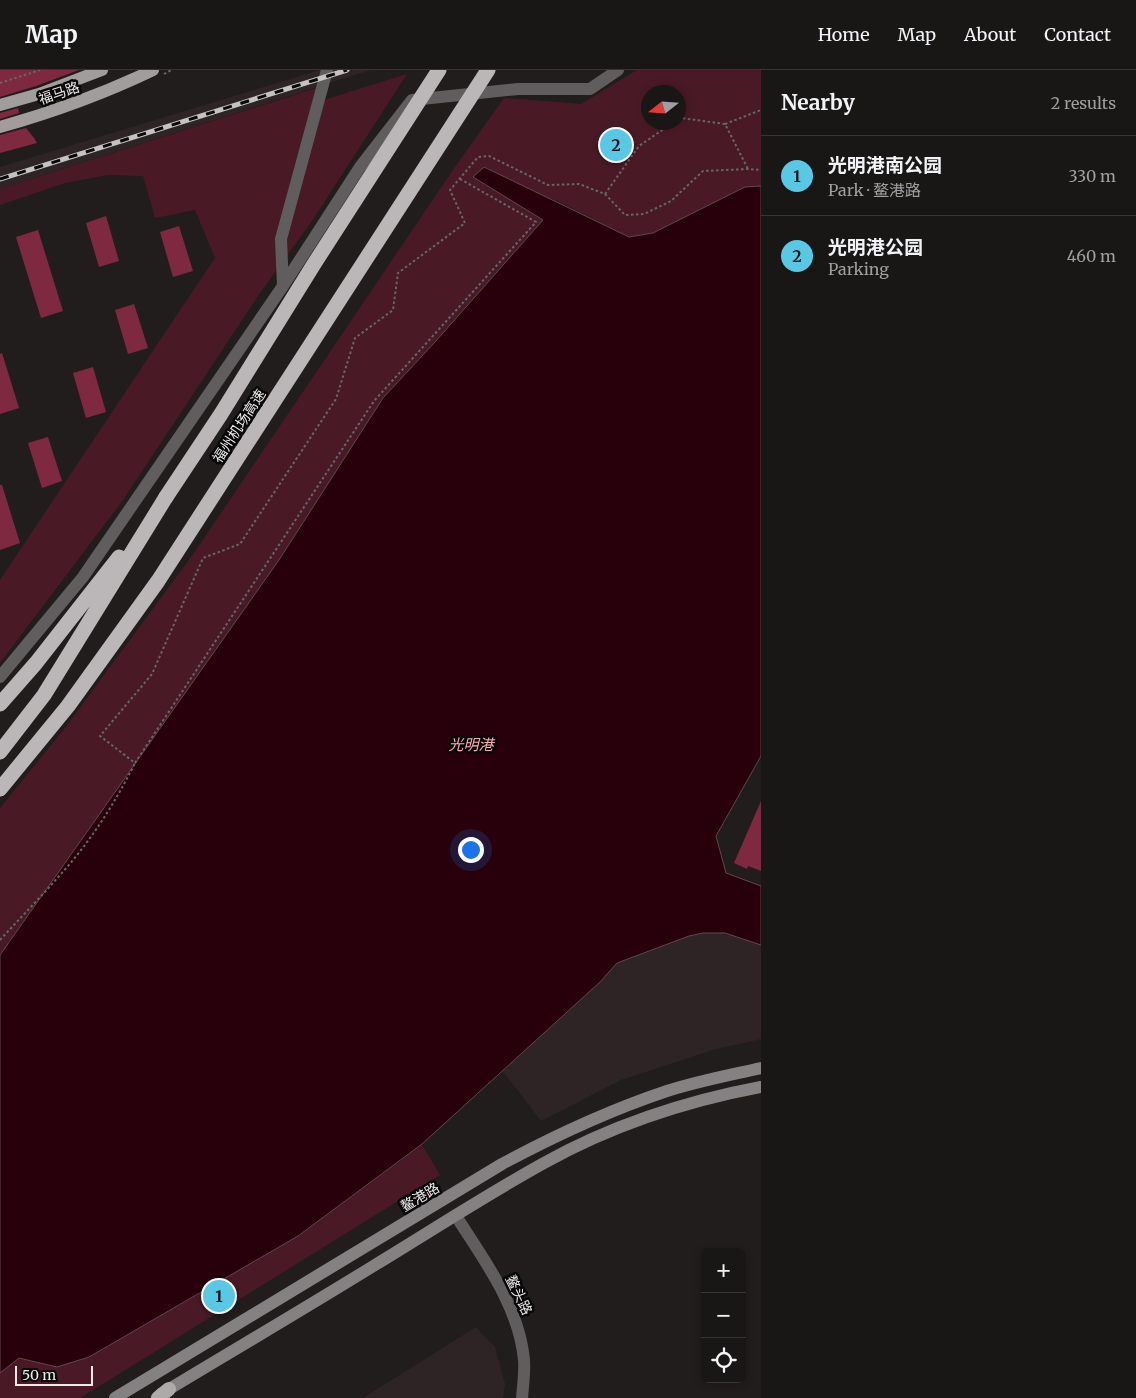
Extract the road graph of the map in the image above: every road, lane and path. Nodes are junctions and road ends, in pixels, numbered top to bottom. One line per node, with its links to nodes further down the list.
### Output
1 (40, 70): 8 (path)
2 (102, 70): 9 (main road, 福马路)
3 (153, 70): 13 (main road, 福马路)
4 (327, 70): 19 (street)
5 (439, 70): 20 (highway, 福州机场高速, bridge)
6 (488, 70): 25 (highway, 福州机场高速, bridge)
7 (618, 70): 19 (street)
8 (0, 83)
9 (0, 105)
10 (761, 110): 12 (path)
11 (686, 119): 12 (path)
12 (725, 124): 15 (path)
13 (0, 127)
14 (662, 130): 18 (path)
15 (748, 169): 16 (path); 18 (path)
16 (761, 170)
17 (460, 179): 18 (path); 24 (path); 24 (path)
18 (605, 194)
19 (284, 286): 21 (street)
20 (166, 496): 22 (highway); 23 (highway, 福州机场高速)
21 (0, 677)
22 (0, 704)
23 (0, 752)
24 (136, 763): 26 (path)
25 (0, 789)
26 (0, 940)
27 (761, 1068): 31 (main road, 鳌港路)
28 (761, 1087): 29 (main road)
29 (456, 1216): 30 (main road); 33 (street, 鳌头路)
30 (169, 1389): 32 (highway)
31 (115, 1398)
32 (156, 1398)
33 (522, 1398)

